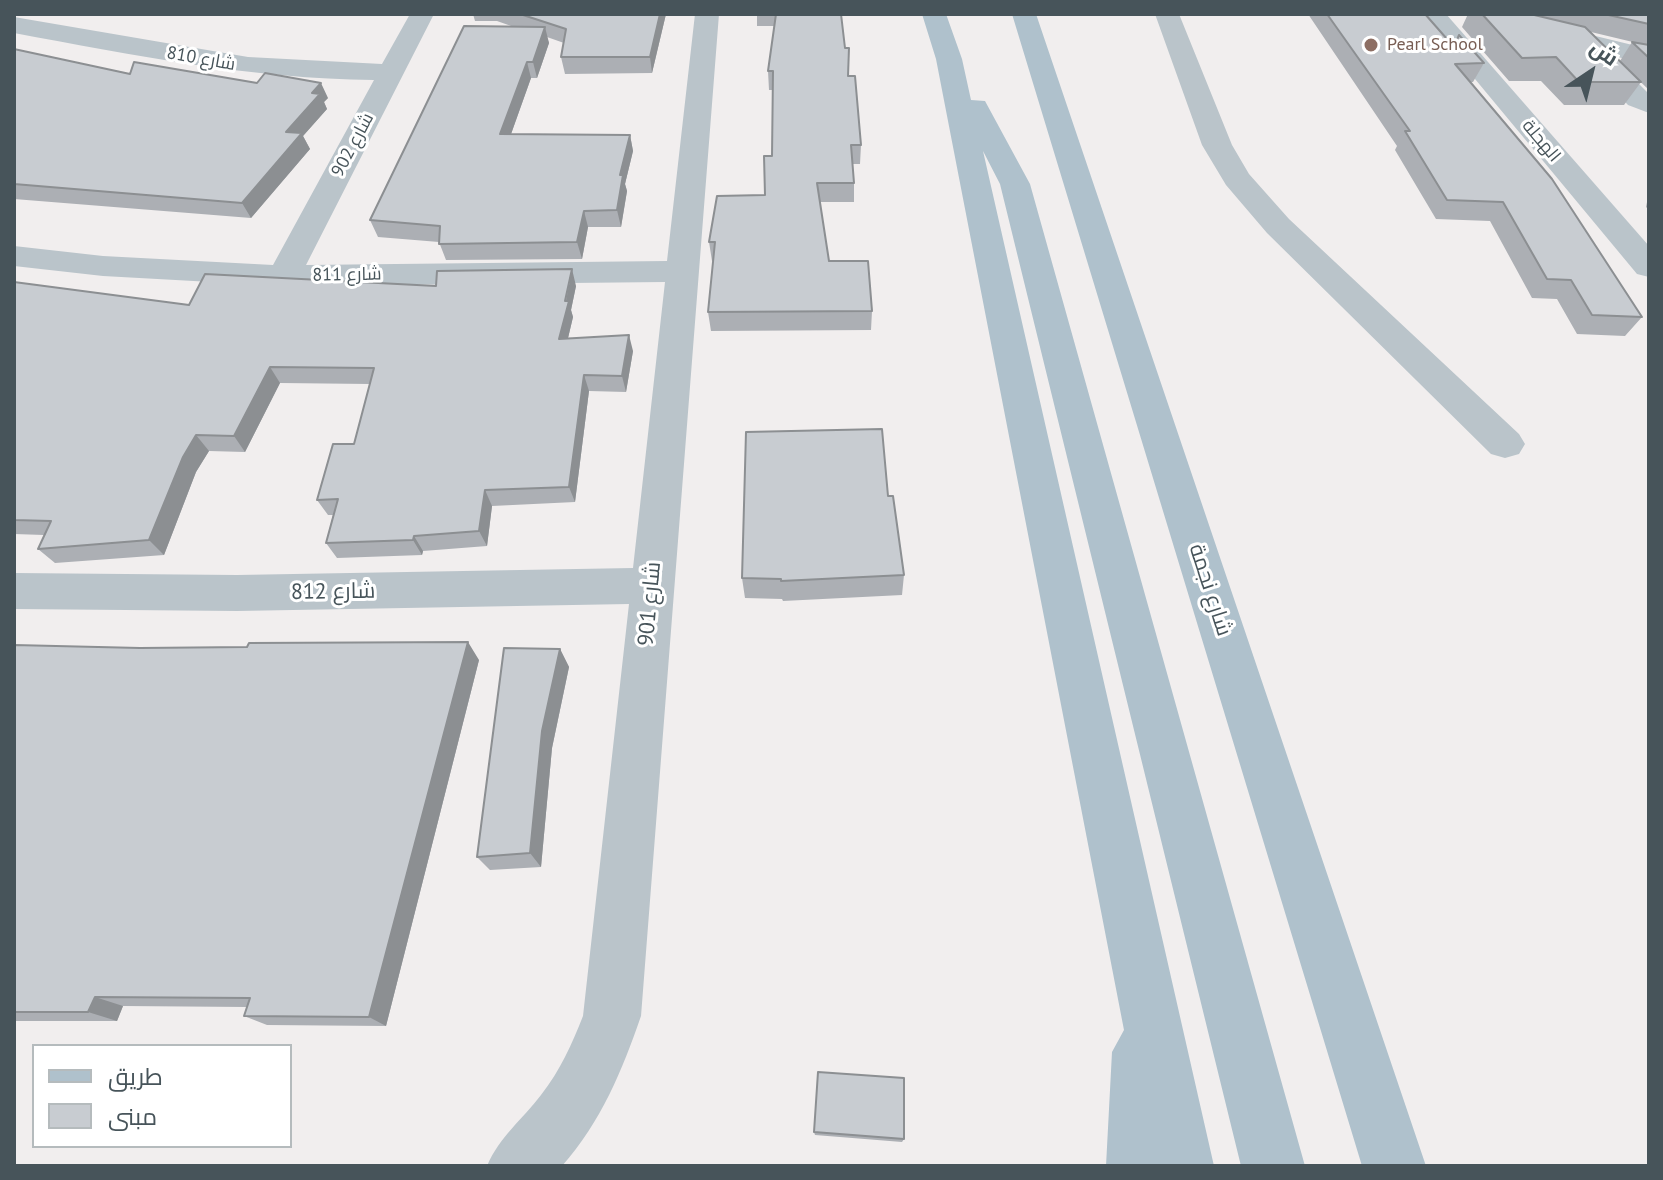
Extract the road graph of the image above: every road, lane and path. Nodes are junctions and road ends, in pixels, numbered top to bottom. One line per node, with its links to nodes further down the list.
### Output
1 (422, 14): 14 (street, شارع 902)
2 (707, 14): 18 (street, شارع 901)
3 (934, 14): 12 (main road)
4 (1004, 14): 13 (main road)
5 (1024, 14): 13 (main road, شارع نجمة)
6 (1167, 14): 20 (street)
7 (1433, 14): 17 (street, الهجلة)
8 (14, 25): 14 (street, شارع 810)
9 (1523, 27): 10 (street)
10 (1581, 41): 11 (street); 15 (street)
11 (1649, 57)
12 (949, 59): 23 (main road); 27 (main road)
13 (1042, 71): 28 (main road, شارع نجمة)
14 (391, 72): 19 (street, شارع 902)
15 (1649, 105)
16 (14, 256): 19 (street, شارع 811)
17 (1649, 267)
18 (680, 271): 19 (street, شارع 811); 21 (street, شارع 901)
19 (284, 276)
20 (1505, 444)
21 (652, 586): 22 (street, شارع 812); 24 (street, شارع 901)
22 (14, 591)
23 (1145, 982): 25 (main road); 26 (main road)
24 (519, 1166)
25 (1138, 1166)
26 (1182, 1166)
27 (1273, 1166)
28 (1394, 1166)

